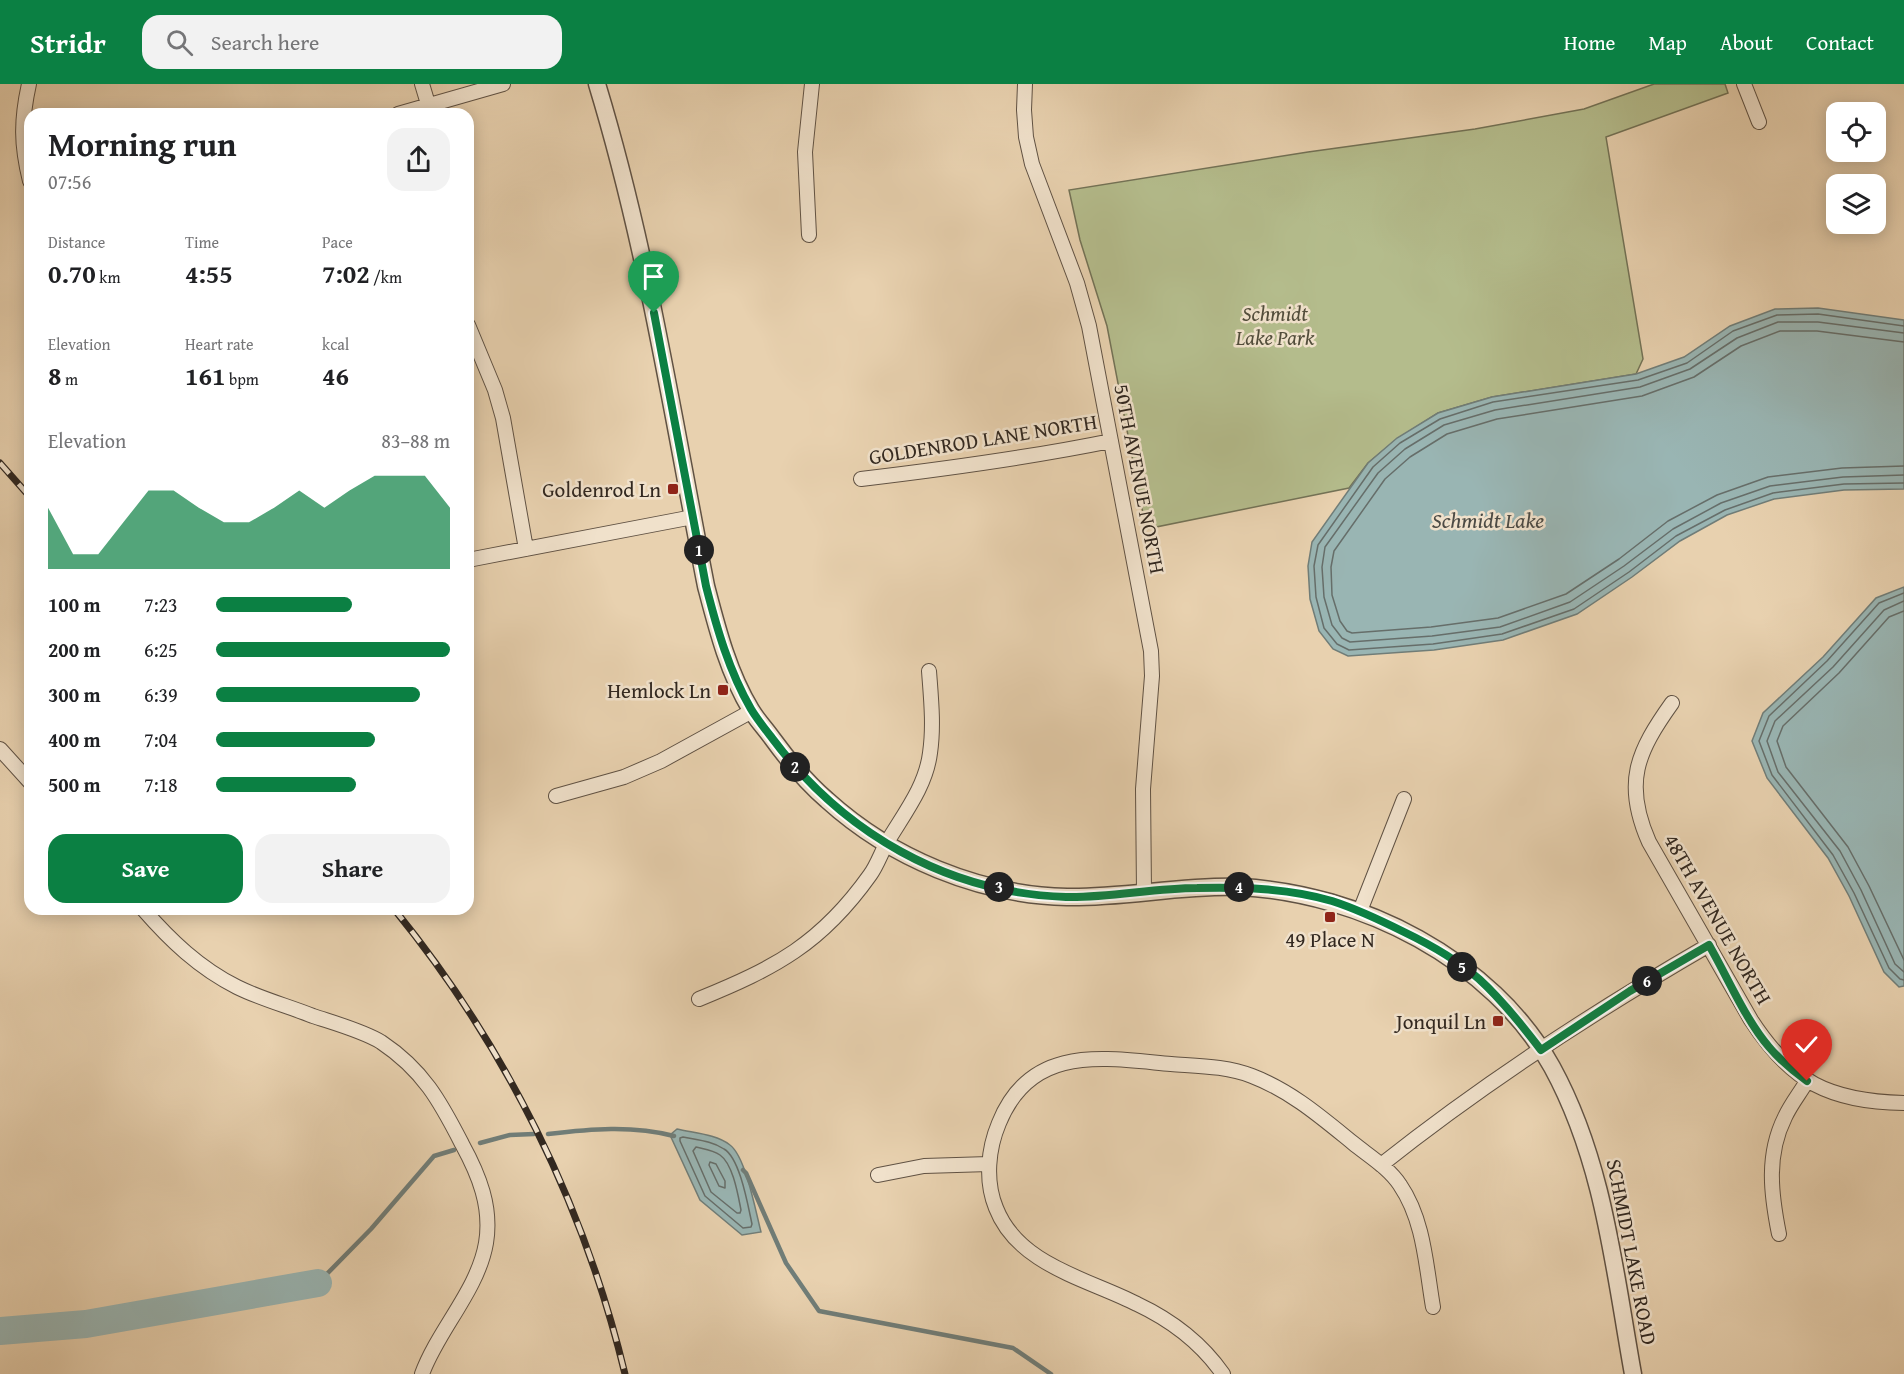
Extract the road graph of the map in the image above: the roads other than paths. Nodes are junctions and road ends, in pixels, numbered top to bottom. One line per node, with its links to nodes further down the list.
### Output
1 (29, 84): 11 (street)
2 (422, 84): 8 (street)
3 (503, 84): 9 (street)
4 (597, 84): 16 (street, SCHMIDT LAKE ROAD)
5 (812, 84): 12 (street)
6 (1025, 84): 14 (street, 50TH AVENUE NORTH)
7 (1744, 84): 10 (street)
8 (429, 108)
9 (436, 108)
10 (1759, 122)
11 (24, 155)
12 (809, 235)
13 (474, 339): 17 (street)
14 (1111, 441): 15 (street, GOLDENROD LANE NORTH); 27 (street, 50TH AVENUE NORTH)
15 (861, 478)
16 (693, 517): 17 (street); 21 (street, SCHMIDT LAKE ROAD)
17 (526, 549): 18 (street)
18 (474, 559)
19 (929, 671): 26 (street)
20 (1672, 703): 30 (street, 48TH AVENUE NORTH)
21 (752, 711): 24 (street); 26 (street, SCHMIDT LAKE ROAD)
22 (0, 748): 23 (street)
23 (24, 775)
24 (556, 796)
25 (1404, 799): 28 (street)
26 (887, 843): 27 (street, SCHMIDT LAKE ROAD); 31 (street)
27 (1143, 892): 28 (street, SCHMIDT LAKE ROAD)
28 (1360, 911): 32 (street, SCHMIDT LAKE ROAD)
29 (149, 915): 40 (street)
30 (1709, 945): 32 (street); 33 (street, 48TH AVENUE NORTH)
31 (699, 999)
32 (1541, 1050): 36 (street); 42 (street, SCHMIDT LAKE ROAD)
33 (1807, 1081): 34 (street, 48TH AVENUE NORTH); 38 (street)
34 (1904, 1103)
35 (989, 1164): 36 (street); 37 (street); 41 (street)
36 (1381, 1165): 39 (street)
37 (878, 1175)
38 (1779, 1234)
39 (1433, 1307)
40 (423, 1374)
41 (1223, 1374)
42 (1633, 1374)

